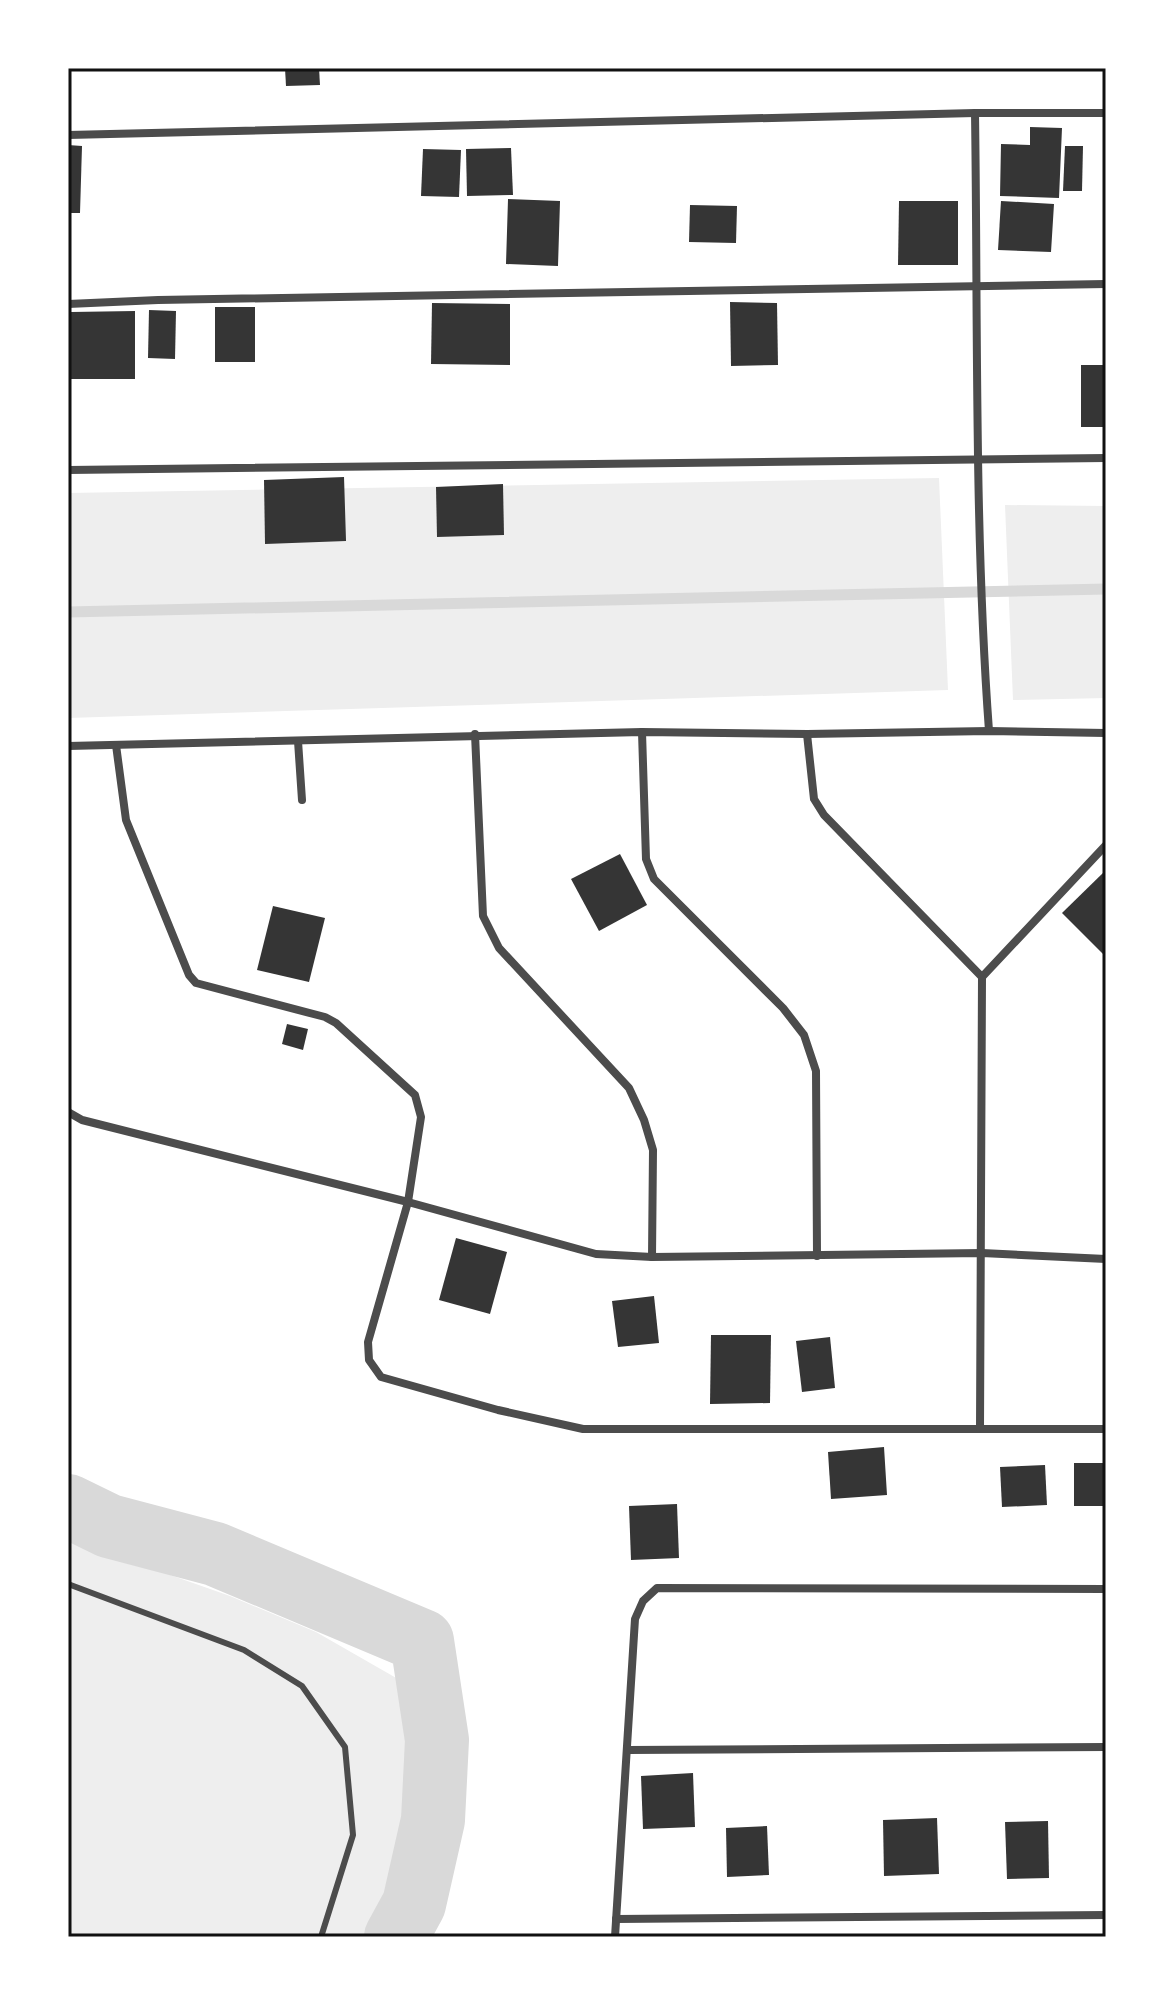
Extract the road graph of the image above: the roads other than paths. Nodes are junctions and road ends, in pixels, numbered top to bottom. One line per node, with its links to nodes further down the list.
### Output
1 (975, 113): 2 (street); 3 (street); 5 (street)
2 (1106, 113)
3 (68, 135)
4 (1106, 284): 5 (street)
5 (977, 285): 6 (street); 8 (street)
6 (68, 304)
7 (1106, 458): 8 (street)
8 (977, 460): 9 (street); 10 (street)
9 (68, 470)
10 (989, 731): 12 (street); 14 (street)
11 (642, 732): 13 (street); 14 (street); 24 (street)
12 (1106, 733)
13 (475, 734): 15 (street); 25 (street)
14 (807, 734): 20 (street)
15 (298, 741): 16 (street); 18 (street)
16 (116, 745): 17 (street); 22 (street)
17 (68, 746)
18 (302, 800)
19 (1106, 845): 20 (street)
20 (982, 977): 23 (street)
21 (68, 1112): 22 (street)
22 (408, 1202): 25 (street); 27 (street)
23 (982, 1253): 24 (street); 26 (street); 27 (street)
24 (817, 1256): 25 (street)
25 (652, 1257)
26 (1106, 1259)
27 (980, 1428): 28 (street)
28 (1106, 1429)
29 (68, 1584): 35 (lane)
30 (1106, 1589): 32 (street)
31 (1106, 1747): 32 (street)
32 (628, 1750): 34 (street)
33 (1106, 1915): 34 (street)
34 (616, 1919): 36 (street)
35 (321, 1937)
36 (615, 1937)

